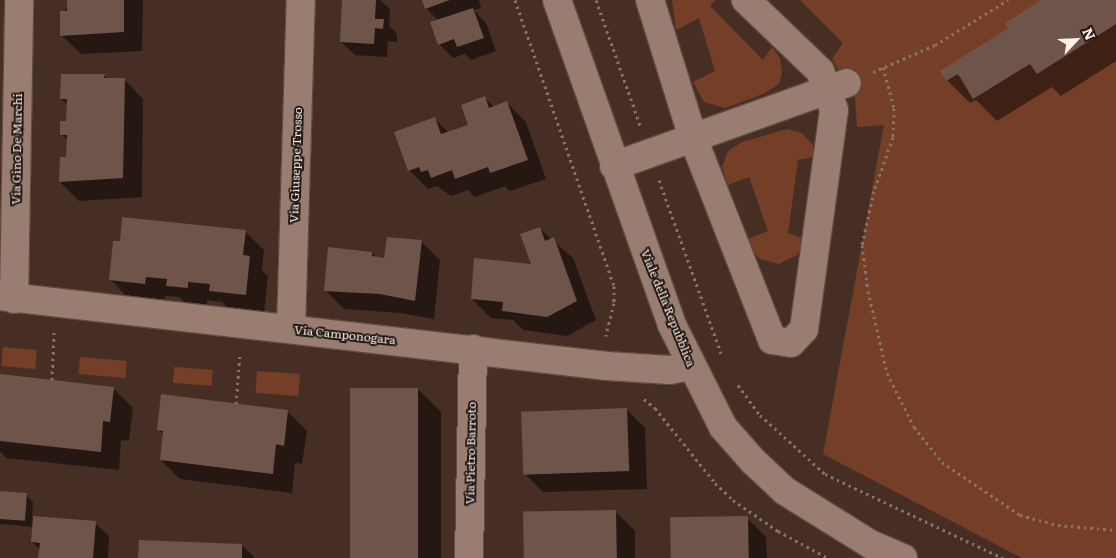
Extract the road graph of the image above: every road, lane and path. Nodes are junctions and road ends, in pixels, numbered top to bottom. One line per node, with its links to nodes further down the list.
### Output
1 (19, 0): 9 (street, Via Gino De Marchi)
2 (301, 0): 15 (street, Via Giuseppe Trosso)
3 (515, 0): 18 (path)
4 (557, 0): 12 (street, Viale della Repubblica)
5 (650, 0): 11 (street)
6 (746, 0): 10 (street)
7 (1008, 0): 8 (path)
8 (883, 67): 10 (path); 23 (path)
9 (9, 74): 13 (street, Via Gino De Marchi)
10 (837, 86): 11 (street); 11 (street)
11 (693, 138): 12 (street)
12 (614, 166): 19 (street, Viale della Repubblica)
13 (7, 298): 15 (street, Via Camponogara)
14 (54, 327): 20 (path)
15 (291, 330): 16 (street, Via Camponogara)
16 (473, 349): 18 (street, Via Camponogara); 24 (street, Via Pietro Barroto)
17 (240, 350): 22 (path)
18 (607, 366): 19 (street, Via Camponogara)
19 (690, 366): 26 (street, Viale della Repubblica)
20 (52, 380)
21 (636, 394): 25 (path)
22 (236, 404)
23 (1116, 530)
24 (469, 558)
25 (828, 558)
26 (903, 558)

